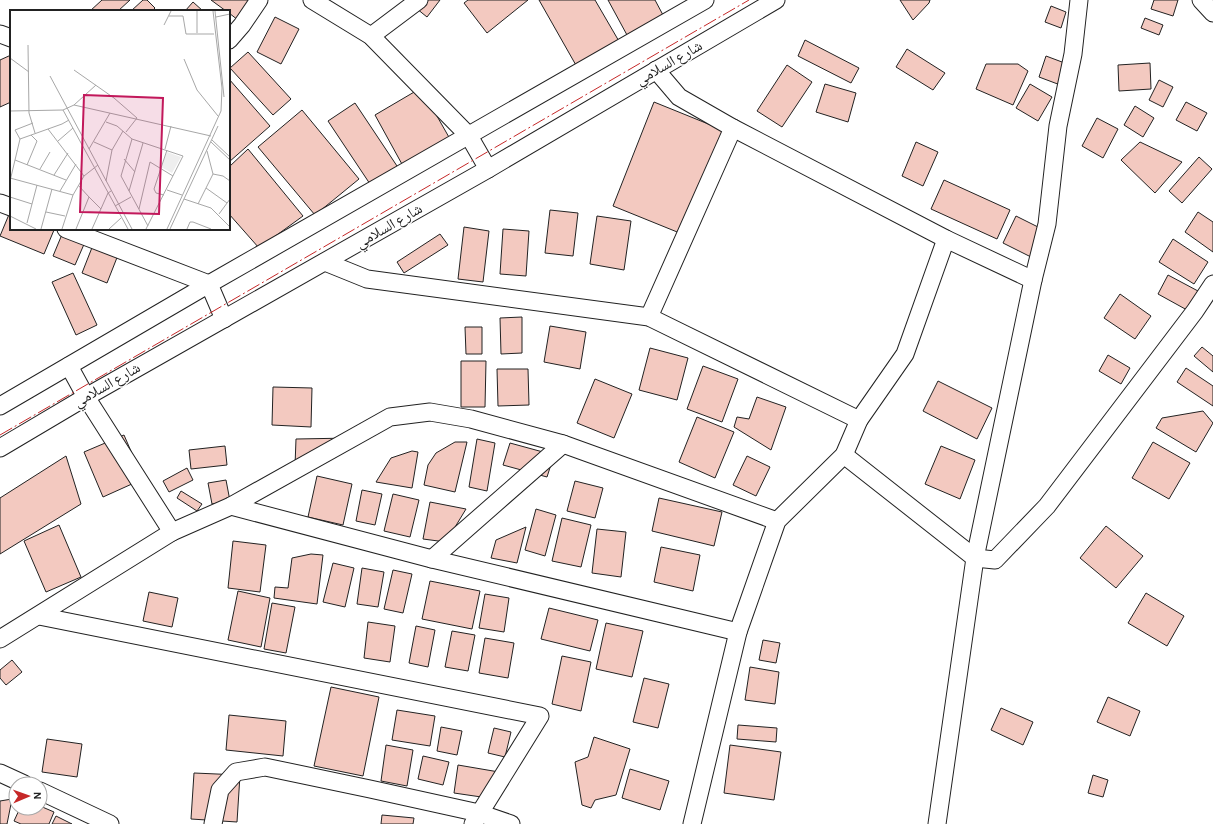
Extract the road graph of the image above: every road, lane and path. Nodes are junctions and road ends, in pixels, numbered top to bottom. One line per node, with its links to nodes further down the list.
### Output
1 (259, 0): 12 (street)
2 (312, 0): 10 (street)
3 (419, 0): 10 (street)
4 (705, 0): 15 (street)
5 (776, 0): 13 (street, شارع السلامي)
6 (1079, 0): 22 (street)
7 (1201, 0): 8 (street)
8 (1213, 13)
9 (0, 34): 11 (street)
10 (371, 36): 15 (street)
11 (10, 38)
12 (230, 39)
13 (656, 70): 14 (street); 16 (street, شارع السلامي)
14 (733, 128): 20 (street); 25 (street)
15 (468, 136): 16 (street); 23 (street)
16 (488, 169): 21 (street, شارع السلامي)
17 (0, 203): 18 (street)
18 (10, 207)
19 (69, 230): 23 (street)
20 (946, 239): 22 (street); 30 (street)
21 (325, 262): 25 (street); 26 (street, شارع السلامي)
22 (1033, 280): 37 (street)
23 (209, 284): 26 (street); 27 (street)
24 (1213, 284): 37 (street)
25 (649, 317): 30 (street)
26 (224, 319): 28 (street, شارع السلامي)
27 (69, 366): 28 (street); 29 (street)
28 (86, 397): 32 (street, شارع السلامي); 36 (street)
29 (0, 406)
30 (859, 420): 33 (street)
31 (563, 444): 34 (street); 35 (street); 38 (street)
32 (0, 448)
33 (844, 455): 35 (street); 37 (street)
34 (231, 506): 36 (street); 38 (street)
35 (777, 521): 40 (street)
36 (172, 532): 39 (street)
37 (975, 558): 48 (street)
38 (432, 559): 40 (street)
39 (39, 616): 41 (street); 43 (street)
40 (738, 632): 47 (street)
41 (0, 639)
42 (48, 795): 44 (street)
43 (476, 818): 45 (street); 46 (street)
44 (110, 824)
45 (213, 824)
46 (511, 824)
47 (692, 824)
48 (937, 824)

